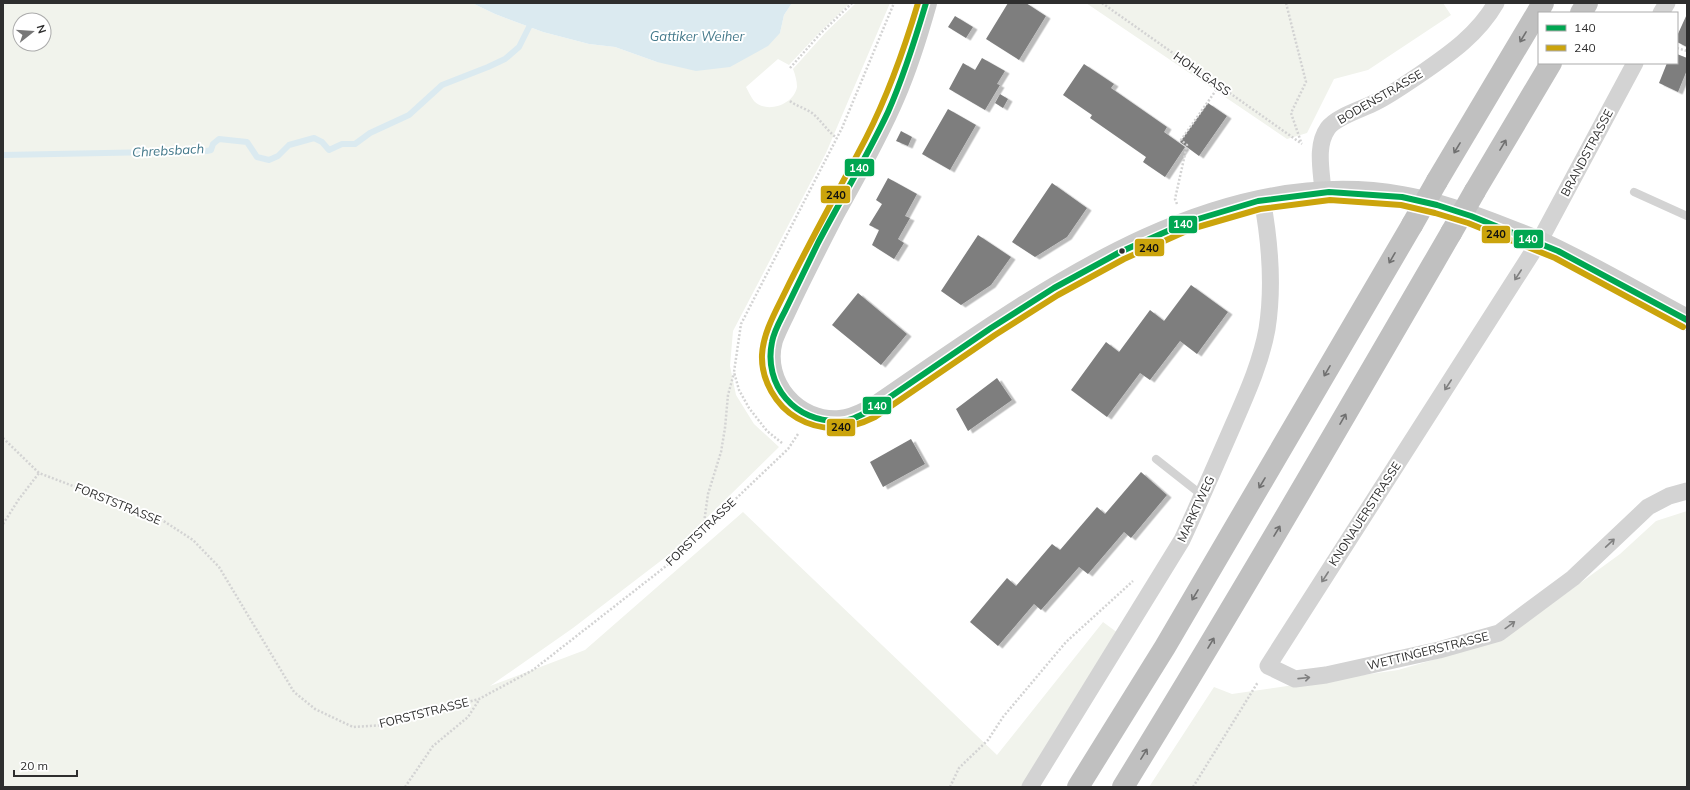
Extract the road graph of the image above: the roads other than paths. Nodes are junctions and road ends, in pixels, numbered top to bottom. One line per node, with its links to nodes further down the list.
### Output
1 (926, 3): 12 (main road)
2 (1496, 3): 11 (street, BODENSTRASSE)
3 (1543, 3): 21 (highway, one-way to 21, bridge)
4 (1587, 3): 6 (highway)
5 (1667, 3): 7 (street)
6 (1582, 12)
7 (1662, 12)
8 (1551, 64): 22 (highway, one-way to 8, bridge)
9 (1634, 64): 14 (street, BRANDSTRASSE)
10 (1634, 192): 13 (lane)
11 (1323, 193): 12 (main road); 14 (main road)
12 (1262, 199): 18 (street, MARKTWEG)
13 (1687, 216)
14 (1539, 242): 15 (main road); 19 (street, KNONAUERSTRASSE, one-way to 19)
15 (1687, 320)
16 (1156, 459): 18 (lane)
17 (1687, 491): 19 (street, WETTINGERSTRASSE, one-way to 17)
18 (1203, 496): 20 (street, MARKTWEG)
19 (1268, 666)
20 (1030, 787)
21 (1078, 787)
22 (1123, 787)

